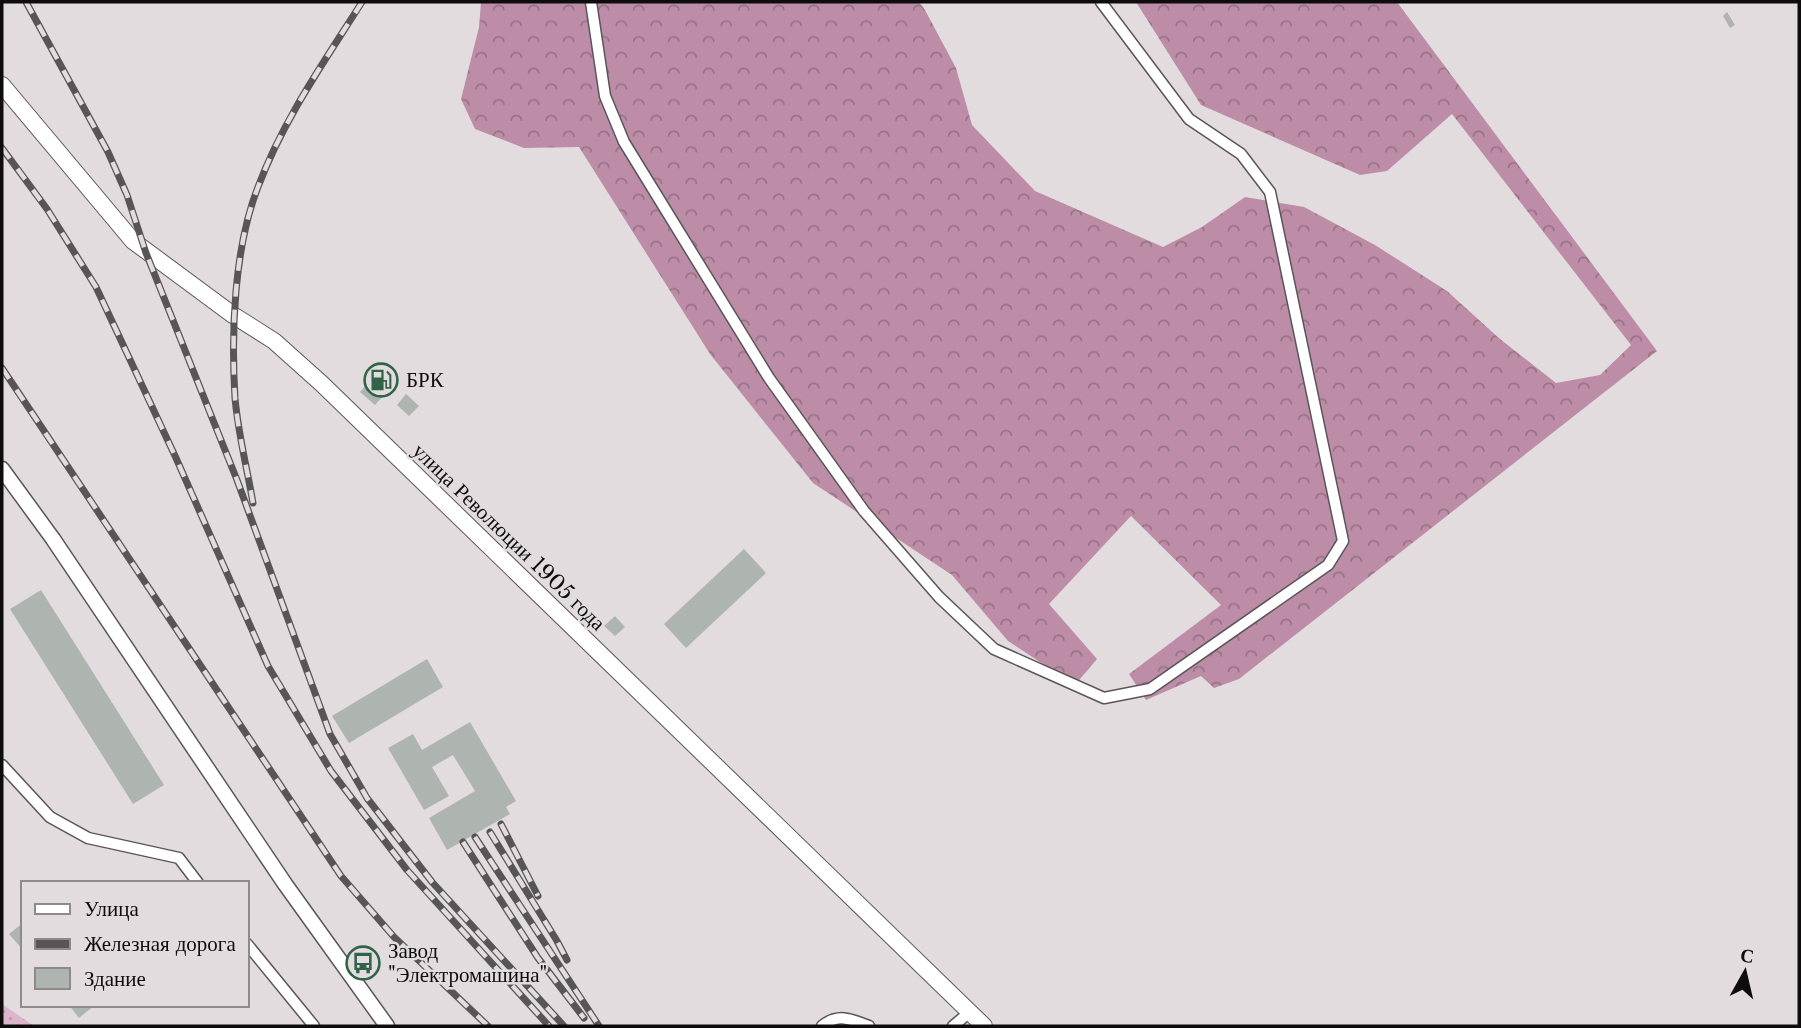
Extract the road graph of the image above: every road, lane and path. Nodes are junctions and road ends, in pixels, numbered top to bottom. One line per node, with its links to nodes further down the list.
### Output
1 (591, 2): 2 (street)
2 (1101, 2)
3 (2, 85): 8 (main road, улица Революции 1905 года)
4 (2, 470): 10 (street)
5 (2, 765): 6 (street)
6 (196, 881)
7 (248, 945): 9 (street)
8 (970, 1013): 13 (street); 14 (main road, улица Революции 1905 года)
9 (313, 1026)
10 (387, 1026)
11 (822, 1026): 12 (street)
12 (869, 1026)
13 (953, 1026)
14 (984, 1026)

